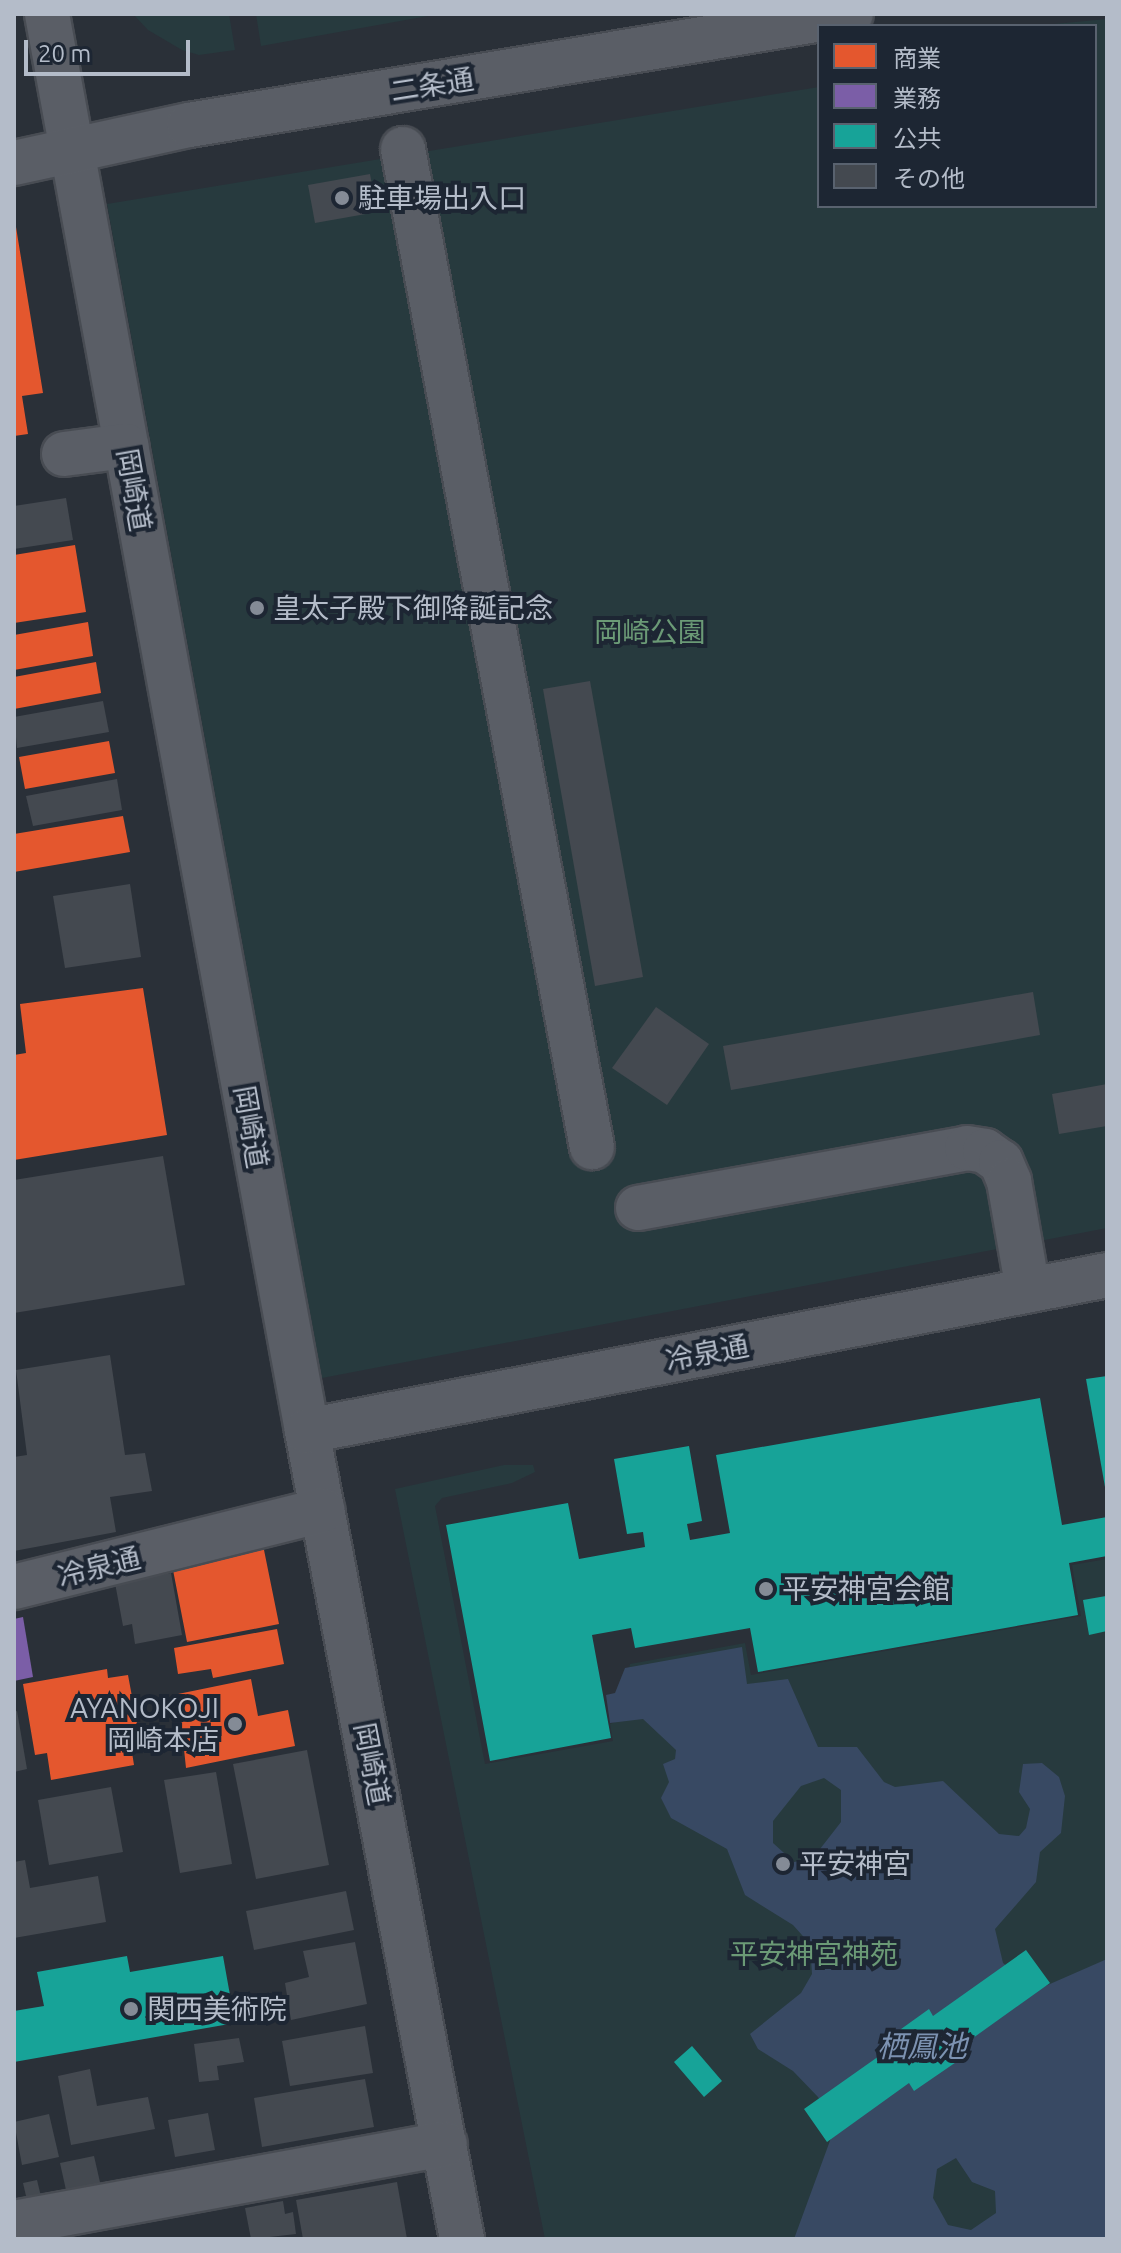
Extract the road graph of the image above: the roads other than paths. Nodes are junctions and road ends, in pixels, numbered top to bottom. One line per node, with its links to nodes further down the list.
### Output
1 (47, 14): 3 (street, 岡崎道)
2 (851, 14): 3 (street, 二条通)
3 (72, 147): 5 (street, 二条通); 6 (street, 岡崎道)
4 (403, 149): 8 (street)
5 (14, 163)
6 (126, 446): 7 (street); 12 (street, 岡崎道)
7 (64, 454)
8 (592, 1147)
9 (638, 1208): 11 (street)
10 (1107, 1275): 11 (street, 冷泉通)
11 (1028, 1290): 12 (street, 冷泉通)
12 (307, 1431): 13 (street, 岡崎道)
13 (323, 1510): 14 (street, 冷泉通); 15 (street, 岡崎道)
14 (14, 1587)
15 (445, 2144): 17 (street); 18 (street, 岡崎道)
16 (14, 2223): 17 (street)
17 (104, 2223)
18 (462, 2239)

